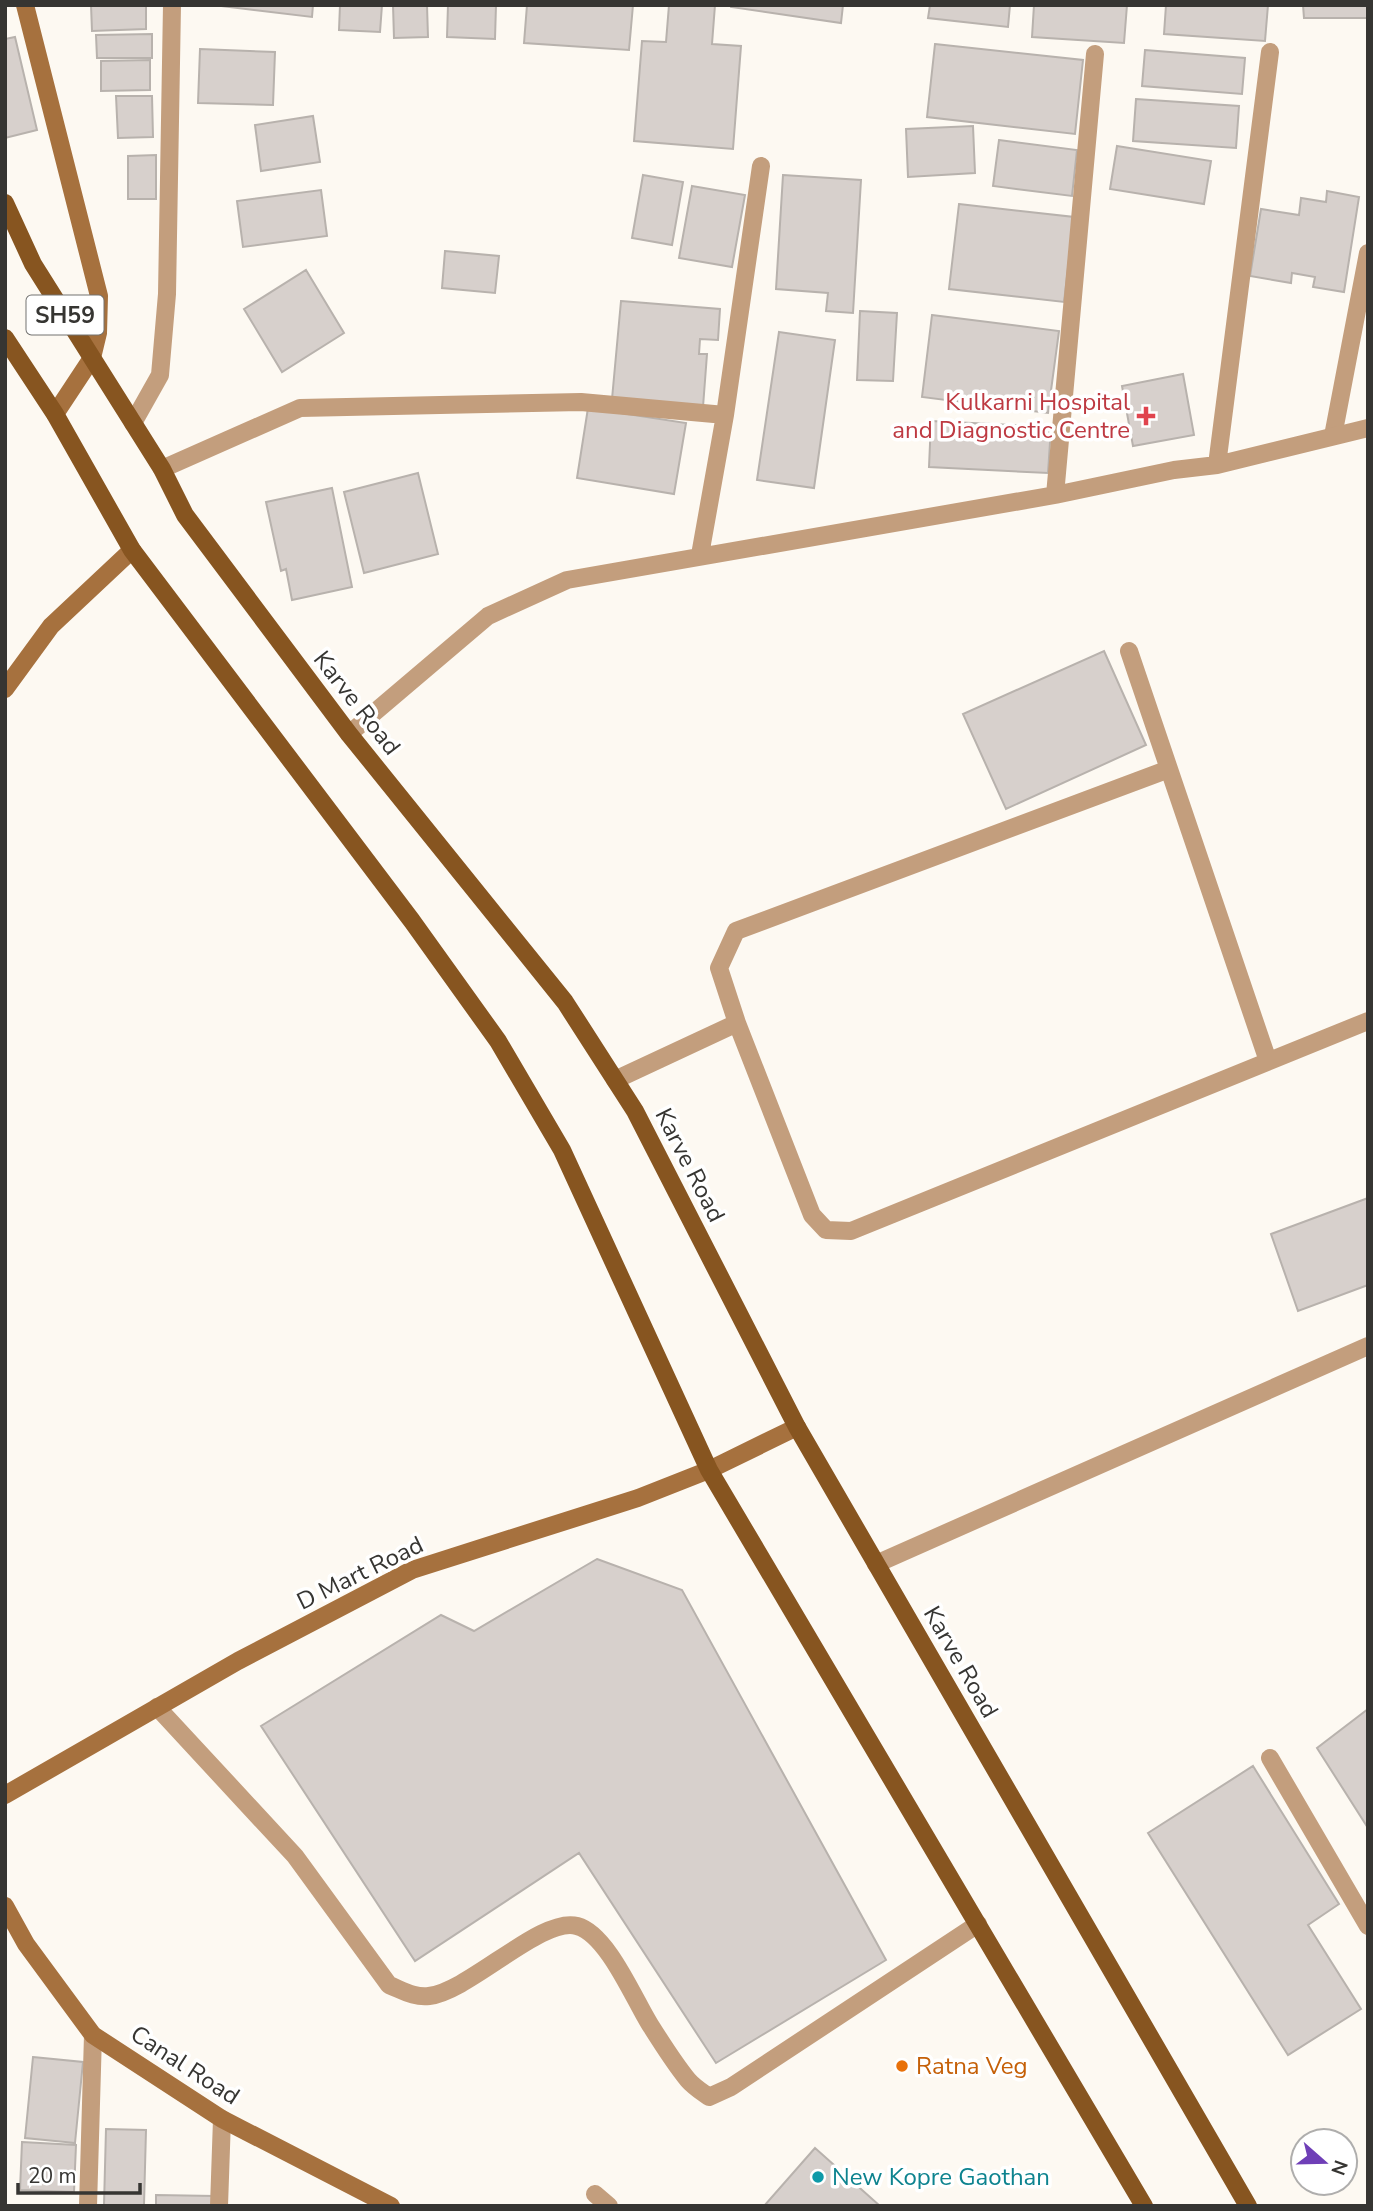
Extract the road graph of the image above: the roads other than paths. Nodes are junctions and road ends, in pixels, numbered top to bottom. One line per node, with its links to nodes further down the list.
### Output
1 (24, 5): 9 (street)
2 (173, 5): 12 (street)
3 (1270, 52): 15 (street)
4 (1095, 54): 17 (street)
5 (761, 166): 11 (street)
6 (5, 203): 9 (main road, Karve Road / SH59)
7 (1368, 253): 14 (street)
8 (5, 338): 10 (main road, SH59)
9 (92, 358): 10 (street); 12 (main road, Karve Road / SH59)
10 (55, 414): 18 (main road, SH59)
11 (725, 415): 16 (street); 19 (street)
12 (133, 423): 16 (main road, Karve Road)
13 (1368, 428): 14 (street)
14 (1333, 436): 15 (street)
15 (1217, 465): 17 (street)
16 (162, 469): 22 (main road, Karve Road)
17 (1055, 495): 19 (street)
18 (132, 550): 21 (street); 30 (main road)
19 (700, 555): 22 (street)
20 (1129, 651): 23 (street)
21 (5, 689)
22 (349, 734): 27 (main road, Karve Road)
23 (1169, 769): 25 (street); 26 (street)
24 (1368, 1021): 26 (street)
25 (737, 1023): 26 (street); 27 (street)
26 (1268, 1061)
27 (615, 1080): 29 (main road, Karve Road)
28 (1368, 1346): 31 (street)
29 (797, 1427): 30 (street, D Mart Road); 31 (main road, Karve Road)
30 (709, 1470): 32 (street, D Mart Road); 36 (main road)
31 (876, 1564): 46 (main road, Karve Road)
32 (157, 1707): 34 (street, D Mart Road); 36 (street)
33 (1270, 1758): 37 (street)
34 (5, 1795)
35 (5, 1906): 38 (street, Canal Road)
36 (978, 1924): 45 (main road)
37 (1368, 1926)
38 (93, 2035): 39 (street, Canal Road); 41 (street)
39 (222, 2119): 42 (street); 43 (street, Canal Road)
40 (595, 2194): 44 (street)
41 (88, 2206)
42 (219, 2206)
43 (391, 2206)
44 (609, 2206)
45 (1144, 2206)
46 (1248, 2206)

